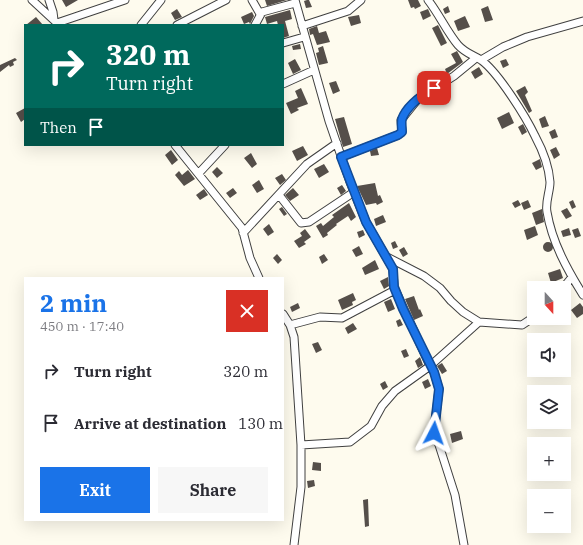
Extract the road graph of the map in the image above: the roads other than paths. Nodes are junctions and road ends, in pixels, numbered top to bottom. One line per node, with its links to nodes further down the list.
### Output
1 (32, 0): 12 (street)
2 (49, 0): 12 (street)
3 (125, 0): 12 (street)
4 (161, 0): 13 (street)
5 (226, 0): 14 (street)
6 (252, 0): 10 (street)
7 (361, 0): 16 (street)
8 (428, 0): 19 (street)
9 (295, 1): 10 (street); 16 (street)
10 (260, 14): 15 (street)
11 (583, 21): 19 (street)
12 (56, 23)
13 (142, 24)
14 (179, 24)
15 (255, 24)
16 (302, 26): 17 (street)
17 (304, 37): 18 (street); 20 (street)
18 (284, 44)
19 (479, 59): 25 (street); 32 (street)
20 (314, 70): 21 (street); 22 (street)
21 (284, 84)
22 (337, 143): 25 (street); 28 (street)
23 (176, 146): 26 (street)
24 (224, 146): 26 (street)
25 (341, 157): 27 (street)
26 (199, 173): 29 (street)
27 (354, 192): 28 (street); 30 (street)
28 (278, 195): 29 (street)
29 (243, 233): 31 (street)
30 (387, 257): 34 (street); 37 (street)
31 (258, 277)
32 (572, 277): 33 (street); 35 (street)
33 (569, 281)
34 (396, 290): 39 (street); 40 (street)
35 (583, 295)
36 (284, 316): 39 (street)
37 (479, 322): 38 (street); 40 (street)
38 (527, 322)
39 (290, 325): 41 (street)
40 (430, 366): 41 (street); 43 (street)
41 (300, 446): 42 (street)
42 (294, 545)
43 (464, 545)

